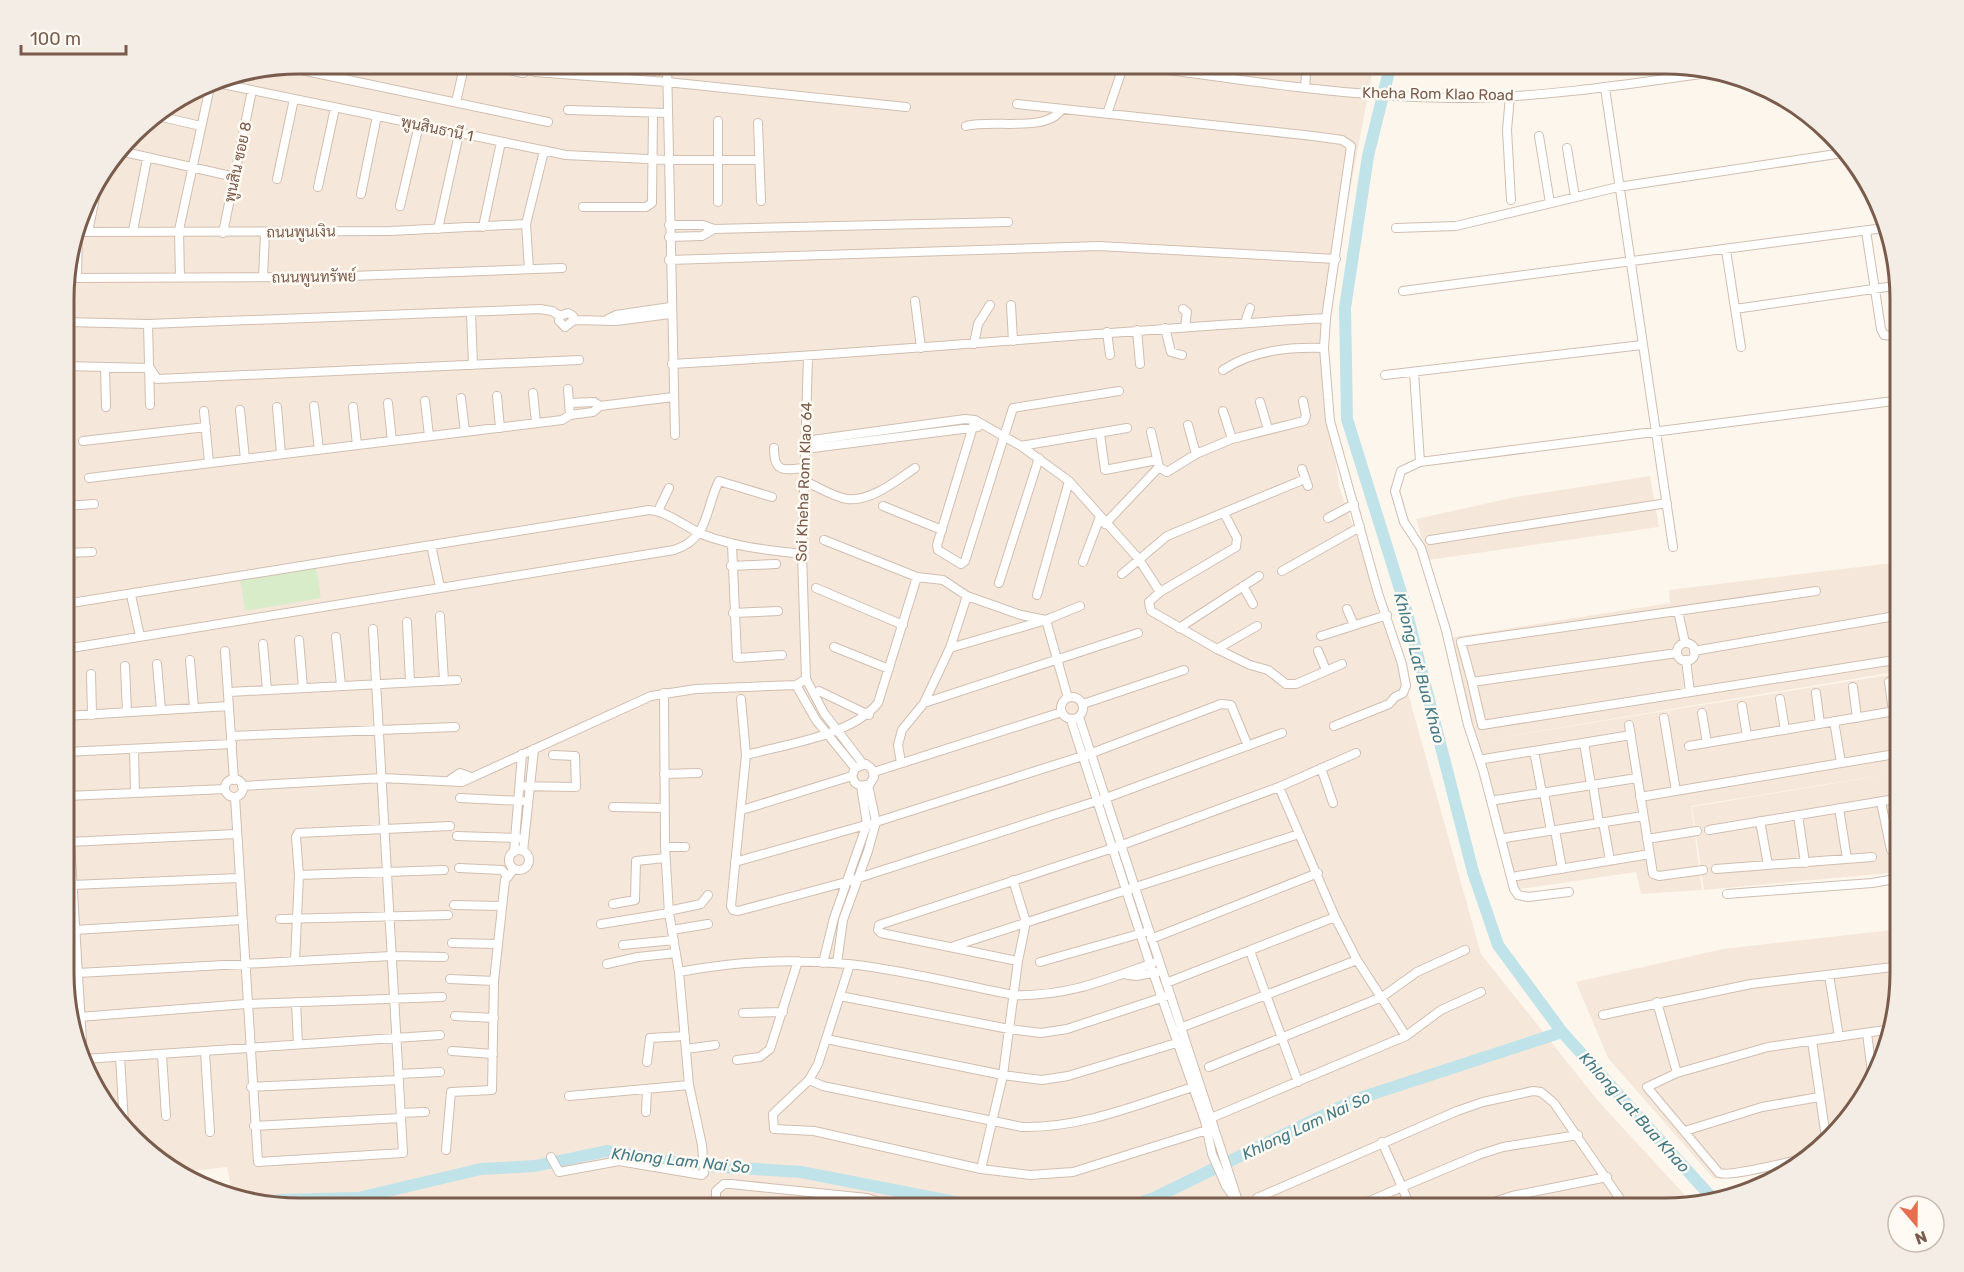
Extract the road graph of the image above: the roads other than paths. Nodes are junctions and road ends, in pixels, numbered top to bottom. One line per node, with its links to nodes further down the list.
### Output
1 (336, 74): 17 (street)
2 (462, 74): 17 (street)
3 (561, 74): 9 (street)
4 (667, 74): 9 (street)
5 (1118, 74): 25 (street)
6 (1208, 74): 11 (street, Kheha Rom Klao Road)
7 (1306, 74): 11 (street)
8 (1688, 75): 12 (street, Kheha Rom Klao Road)
9 (667, 82): 19 (street); 24 (street)
10 (227, 85): 13 (street, พูนสินธานี 1)
11 (1305, 87): 15 (street, Kheha Rom Klao Road)
12 (1605, 88): 15 (street, Kheha Rom Klao Road); 50 (street)
13 (252, 90): 16 (street, พูนสินธานี 1); 47 (street, พูนสิน ซอย 8)
14 (207, 93): 32 (street)
15 (1510, 96): 53 (street)
16 (294, 99): 20 (street, พูนสินธานี 1); 48 (street)
17 (456, 102): 29 (street)
18 (1017, 104): 21 (street)
19 (906, 107)
20 (335, 108): 26 (street, พูนสินธานี 1); 49 (street)
21 (1062, 109): 25 (street); 33 (street)
22 (568, 110): 23 (street)
23 (653, 113): 24 (street); 42 (street)
24 (667, 113): 43 (street)
25 (1107, 114): 77 (street)
26 (377, 116): 31 (street, พูนสินธานี 1); 51 (street)
27 (165, 118): 32 (street)
28 (718, 121): 44 (street)
29 (548, 122)
30 (758, 123): 45 (street)
31 (419, 125): 34 (street, พูนสินธานี 1); 57 (street)
32 (201, 126): 46 (street)
33 (966, 126)
34 (459, 134): 36 (street, พูนสินธานี 1); 65 (street)
35 (1539, 136): 56 (street)
36 (501, 142): 38 (street, พูนสินธานี 1); 63 (street)
37 (1567, 148): 52 (street)
38 (544, 151): 42 (street, พูนสินธานี 1); 61 (street)
39 (127, 153): 41 (street)
40 (1838, 154): 50 (street)
41 (147, 159): 46 (street); 69 (street)
42 (654, 159): 43 (street, พูนสินธานี 1); 58 (street)
43 (668, 160): 44 (street, พูนสินธานี 1); 62 (street)
44 (718, 160): 45 (street, พูนสินธานี 1); 55 (street)
45 (759, 160): 54 (street)
46 (192, 168): 47 (street); 68 (street)
47 (235, 177): 74 (street, พูนสิน ซอย 8)
48 (277, 179)
49 (318, 187)
50 (1618, 187): 52 (street); 80 (street)
51 (361, 194)
52 (1575, 197): 56 (street)
53 (1511, 200)
54 (761, 201)
55 (718, 202)
56 (1550, 203): 64 (street)
57 (400, 206)
58 (583, 207)
59 (90, 214): 72 (street)
60 (1008, 222): 66 (street)
61 (526, 224): 63 (street, ถนนพูนเงิน); 82 (street)
62 (669, 225): 66 (street); 75 (street)
63 (483, 227): 65 (street, ถนนพูนเงิน)
64 (1396, 228)
65 (438, 229): 73 (street, ถนนพูนเงิน)
66 (714, 229): 75 (street)
67 (1880, 229): 70 (street)
68 (179, 230): 69 (street, ถนนพูนเงิน); 74 (street, ถนนพูนเงิน); 85 (street)
69 (133, 231): 72 (street, ถนนพูนเงิน)
70 (1866, 231): 76 (street); 87 (street)
71 (83, 232): 72 (street, ถนนพูนเงิน)
72 (88, 232)
73 (265, 232): 74 (street, ถนนพูนเงิน); 83 (street)
74 (223, 233)
75 (669, 237): 79 (street)
76 (1725, 250): 80 (street); 94 (street)
77 (1336, 259): 79 (street); 97 (street)
78 (77, 260): 84 (street)
79 (669, 260): 95 (street)
80 (1629, 262): 88 (street); 108 (street)
81 (562, 268): 82 (street, ถนนพูนทรัพย์)
82 (529, 269): 83 (street, ถนนพูนทรัพย์)
83 (263, 277): 85 (street, ถนนพูนทรัพย์)
84 (77, 278): 85 (street, ถนนพูนทรัพย์)
85 (180, 278)
86 (1890, 287): 87 (street)
87 (1875, 289): 94 (street); 105 (street)
88 (1403, 291)
89 (915, 301): 110 (street)
90 (990, 305): 107 (street)
91 (1011, 305): 106 (street)
92 (1251, 308): 99 (street)
93 (1183, 309): 101 (street)
94 (1735, 309): 109 (street)
95 (670, 310): 96 (street); 116 (street)
96 (471, 313): 100 (street); 118 (street)
97 (1326, 318): 99 (street); 111 (street)
98 (74, 322): 100 (street)
99 (1245, 323): 101 (street)
100 (148, 324): 121 (street)
101 (1185, 327): 102 (street)
102 (1165, 328): 103 (street); 112 (street)
103 (1137, 330): 104 (street); 117 (street)
104 (1107, 332): 106 (street); 113 (street)
105 (1890, 337)
106 (1013, 341): 107 (street)
107 (974, 344): 110 (street)
108 (1642, 345): 123 (street); 156 (street)
109 (1741, 347)
110 (921, 348): 114 (street)
111 (1324, 348): 122 (street); 186 (street)
112 (1182, 355)
113 (1110, 356)
114 (808, 357): 116 (street); 165 (street, Soi Kheha Rom Klao 64)
115 (579, 360): 118 (street)
116 (672, 364): 129 (street)
117 (1140, 364)
118 (472, 365): 121 (street)
119 (74, 366): 120 (street)
120 (105, 368): 121 (street); 140 (street)
121 (150, 368): 137 (street)
122 (1223, 370)
123 (1413, 372): 124 (street); 173 (street)
124 (1384, 375)
125 (568, 389): 136 (street)
126 (1119, 391): 160 (street)
127 (533, 393): 147 (street)
128 (497, 396): 151 (street)
129 (674, 397): 139 (street); 158 (street)
130 (461, 398): 154 (street)
131 (425, 401): 159 (street)
132 (1303, 401): 153 (street)
133 (1890, 401): 156 (street)
134 (1260, 402): 153 (street)
135 (388, 403): 163 (street)
136 (570, 403): 139 (street); 146 (street)
137 (150, 405)
138 (314, 406): 168 (street)
139 (600, 406): 146 (street)
140 (106, 407)
141 (277, 407): 169 (street)
142 (352, 407): 164 (street)
143 (240, 410): 172 (street)
144 (204, 411): 150 (street)
145 (1223, 411): 161 (street)
146 (570, 415): 147 (street)
147 (536, 423): 151 (street)
148 (974, 424): 160 (street); 165 (street); 194 (street)
149 (1188, 425): 170 (street)
150 (206, 427): 162 (street); 174 (street)
151 (500, 428): 154 (street)
152 (1127, 428): 157 (street)
153 (1268, 429): 161 (street)
154 (465, 432): 159 (street)
155 (1151, 432): 175 (street)
156 (1656, 432): 173 (street); 184 (street)
157 (1100, 434): 166 (street); 175 (street)
158 (675, 435)
159 (429, 436): 163 (street)
160 (1004, 437): 166 (street); 194 (street)
161 (1232, 439): 170 (street)
162 (83, 441)
163 (392, 441): 164 (street)
164 (357, 445): 168 (street)
165 (805, 445): 176 (street, Soi Kheha Rom Klao 64)
166 (1021, 446): 171 (street)
167 (774, 448): 176 (street)
168 (320, 450): 169 (street)
169 (282, 454): 172 (street)
170 (1196, 454): 175 (street)
171 (1039, 458): 181 (street); 212 (street)
172 (246, 459): 174 (street)
173 (1420, 462): 415 (street)
174 (209, 463): 179 (street)
175 (1158, 464): 192 (street)
176 (804, 468): 180 (street, Soi Kheha Rom Klao 64)
177 (915, 468): 180 (street)
178 (1302, 469): 190 (street)
179 (89, 477)
180 (804, 481): 203 (street, Soi Kheha Rom Klao 64)
181 (1069, 482): 192 (street); 219 (street)
182 (669, 488): 189 (street)
183 (772, 497): 195 (street)
184 (1667, 503): 197 (street); 200 (street)
185 (94, 504): 187 (street)
186 (1354, 504): 191 (street); 193 (street)
187 (74, 505)
188 (883, 506): 194 (street)
189 (658, 511): 195 (street); 199 (street)
190 (1224, 513): 204 (street); 217 (street)
191 (1328, 518)
192 (1102, 521): 204 (street); 205 (street)
193 (1360, 526): 208 (street); 228 (street)
194 (942, 530)
195 (701, 534): 198 (street); 214 (street)
196 (824, 540): 211 (street)
197 (1430, 540)
198 (732, 544): 203 (street); 207 (street)
199 (431, 545): 214 (street); 218 (street)
200 (1673, 547)
201 (92, 552): 202 (street)
202 (74, 553)
203 (802, 554): 265 (street, Soi Kheha Rom Klao 64)
204 (1138, 558): 209 (street); 217 (street)
205 (1083, 562)
206 (776, 564): 207 (street)
207 (731, 566): 227 (street)
208 (1282, 571)
209 (1122, 574)
210 (1259, 576): 213 (street)
211 (917, 577): 220 (street); 233 (street)
212 (999, 583)
213 (1243, 586): 222 (street); 236 (street)
214 (440, 587): 239 (street)
215 (816, 588): 233 (street)
216 (1816, 591): 226 (street)
217 (1160, 592): 236 (street)
218 (131, 595): 221 (street); 239 (street)
219 (1037, 595)
220 (967, 596): 231 (street); 247 (street)
221 (74, 603)
222 (1253, 604)
223 (1080, 606): 231 (street)
224 (1347, 609): 235 (street)
225 (778, 611): 227 (street)
226 (1678, 611): 243 (street); 269 (street)
227 (733, 613): 253 (street)
228 (1387, 615): 235 (street); 306 (street)
229 (440, 616): 267 (street)
230 (1890, 617): 251 (street)
231 (1046, 621): 247 (street); 257 (street)
232 (407, 622): 268 (street)
233 (903, 625): 261 (street)
234 (1257, 626): 248 (street)
235 (1354, 626): 240 (street)
236 (1179, 628): 248 (street)
237 (373, 629): 271 (street)
238 (1138, 633): 257 (street)
239 (140, 636): 245 (street)
240 (1321, 636)
241 (336, 637): 272 (street)
242 (299, 639): 275 (street)
243 (1685, 643): 251 (street); 252 (street)
244 (263, 644): 277 (street)
245 (74, 647)
246 (834, 647): 261 (street)
247 (950, 648): 286 (street)
248 (1217, 649): 263 (street)
249 (225, 651): 279 (street)
250 (1318, 651): 263 (street)
251 (1694, 651): 255 (street)
252 (1677, 653): 255 (street); 269 (street)
253 (782, 655)
254 (190, 660): 290 (street)
255 (1686, 660): 280 (street)
256 (1890, 660): 280 (street)
257 (1058, 661): 283 (street); 286 (street)
258 (157, 664): 291 (street)
259 (1342, 664): 263 (street)
260 (125, 666): 292 (street)
261 (889, 669): 297 (street)
262 (1184, 670): 287 (street)
263 (1326, 670)
264 (91, 674): 296 (street)
265 (806, 679): 273 (street); 308 (street)
266 (457, 680): 267 (street)
267 (444, 681): 268 (street)
268 (410, 682): 271 (street)
269 (1472, 682): 280 (street)
270 (1889, 682): 274 (street)
271 (378, 683): 272 (street); 307 (street)
272 (341, 685): 275 (street)
273 (796, 685): 281 (street); 311 (street)
274 (1890, 686)
275 (303, 687): 277 (street)
276 (1853, 687): 301 (street)
277 (267, 690): 279 (street)
278 (819, 691): 297 (street)
279 (228, 692): 288 (street)
280 (1690, 692)
281 (664, 693): 320 (street); 336 (street)
282 (1816, 693): 303 (street)
283 (1068, 698): 287 (street); 293 (street)
284 (741, 699): 327 (street)
285 (1780, 699): 309 (street)
286 (924, 703): 330 (street)
287 (1083, 704): 299 (street)
288 (230, 706): 290 (street); 314 (street)
289 (1742, 706): 313 (street)
290 (194, 708): 291 (street)
291 (161, 710): 292 (street)
292 (127, 712): 296 (street)
293 (1062, 712): 299 (street); 330 (street)
294 (1890, 712): 301 (street)
295 (1701, 713): 316 (street)
296 (92, 715): 298 (street)
297 (869, 715): 308 (street)
298 (74, 716)
299 (1075, 718): 325 (street)
300 (1664, 718): 349 (street)
301 (1857, 718): 302 (street)
302 (1834, 722): 303 (street); 331 (street)
303 (1820, 724): 309 (street)
304 (1629, 725): 312 (street)
305 (455, 726): 307 (street)
306 (1334, 726)
307 (378, 729): 314 (street); 338 (street)
308 (836, 730): 311 (street); 333 (street)
309 (1785, 730): 313 (street)
310 (1282, 733): 317 (street)
311 (826, 734): 327 (street); 333 (street)
312 (1631, 735): 315 (street); 339 (street)
313 (1747, 736): 316 (street)
314 (231, 740): 319 (street); 341 (street)
315 (1584, 743): 321 (street); 342 (street)
316 (1707, 743): 318 (street)
317 (1248, 746): 325 (street); 356 (street)
318 (1689, 746)
319 (134, 749): 322 (street); 350 (street)
320 (534, 749): 324 (street); 345 (street)
321 (1534, 751): 329 (street); 351 (street)
322 (74, 752)
323 (1356, 753): 332 (street)
324 (522, 754): 337 (street); 344 (street)
325 (1087, 754): 356 (street); 370 (street)
326 (553, 755): 345 (street)
327 (746, 755): 366 (street)
328 (1890, 755): 331 (street)
329 (1484, 759)
330 (901, 763): 334 (street)
331 (1841, 764): 349 (street)
332 (1321, 768): 347 (street); 362 (street)
333 (857, 769): 334 (street); 346 (street); 366 (street)
334 (874, 772): 346 (street)
335 (698, 773): 336 (street)
336 (664, 774): 364 (street)
337 (471, 777): 340 (street); 340 (street)
338 (382, 778): 340 (street); 343 (street); 373 (street)
339 (1637, 778): 342 (street); 354 (street)
340 (451, 779)
341 (234, 780): 343 (street); 348 (street)
342 (1592, 785): 351 (street); 371 (street)
343 (242, 786): 353 (street)
344 (520, 786): 345 (street); 359 (street)
345 (530, 786): 360 (street)
346 (864, 786): 370 (street)
347 (1279, 787): 378 (street); 385 (street)
348 (225, 789): 350 (street); 353 (street)
349 (1676, 791): 354 (street)
350 (135, 793): 352 (street)
351 (1543, 793): 357 (street); 374 (street)
352 (74, 796)
353 (235, 797): 377 (street)
354 (1640, 797): 368 (street)
355 (460, 798): 359 (street)
356 (1102, 800): 385 (street); 409 (street)
357 (1496, 800)
358 (1890, 800): 361 (street)
359 (518, 801): 360 (street); 380 (street)
360 (528, 801): 380 (street)
361 (1881, 802): 365 (street); 384 (street)
362 (1333, 803)
363 (613, 807): 364 (street)
364 (665, 808): 386 (street)
365 (1839, 808): 367 (street); 393 (street)
366 (742, 810): 394 (street)
367 (1798, 815): 369 (street); 395 (street)
368 (1643, 816): 371 (street); 382 (street)
369 (1760, 821): 375 (street); 396 (street)
370 (872, 823): 394 (street); 409 (street); 412 (street)
371 (1601, 823): 374 (street); 392 (street)
372 (450, 826): 373 (street)
373 (384, 827): 403 (street); 405 (street)
374 (1553, 830): 381 (street); 399 (street)
375 (1709, 830)
376 (1697, 831): 382 (street)
377 (236, 834): 383 (street); 408 (street)
378 (1299, 834): 404 (street); 414 (street)
379 (457, 836): 380 (street)
380 (520, 838): 388 (street)
381 (1506, 838)
382 (1647, 839): 389 (street)
383 (74, 842)
384 (1890, 845)
385 (1117, 846): 410 (street); 414 (street)
386 (665, 847): 387 (street); 391 (street)
387 (685, 847)
388 (519, 851): 398 (street); 398 (street)
389 (1650, 854): 392 (street); 402 (street)
390 (1872, 857): 393 (street)
391 (665, 858): 418 (street); 421 (street)
392 (1610, 860): 399 (street)
393 (1847, 860): 395 (street)
394 (735, 862): 412 (street)
395 (1805, 862): 396 (street)
396 (1768, 865): 400 (street)
397 (459, 868): 407 (street)
398 (514, 869): 407 (street)
399 (1562, 869): 406 (street)
400 (1716, 869)
401 (444, 870): 403 (street)
402 (1703, 870)
403 (386, 871): 405 (street); 422 (street)
404 (1318, 873): 424 (street); 433 (street)
405 (299, 875): 425 (street)
406 (1517, 876)
407 (508, 877): 420 (street)
408 (238, 878): 413 (street); 427 (street)
409 (858, 878): 412 (street); 451 (street)
410 (1013, 880): 428 (street); 438 (street)
411 (1890, 880): 416 (street)
412 (846, 882): 450 (street)
413 (74, 885)
414 (1131, 890): 428 (street); 433 (street)
415 (1569, 892)
416 (1727, 894)
417 (708, 895): 421 (street)
418 (613, 904)
419 (454, 905): 420 (street)
420 (502, 906): 436 (street)
421 (668, 912): 429 (street); 432 (street)
422 (388, 914): 423 (street); 425 (street); 442 (street)
423 (448, 915)
424 (1335, 917): 440 (street); 444 (street)
425 (297, 918): 426 (street); 445 (street)
426 (280, 919)
427 (241, 920): 431 (street); 452 (street)
428 (1026, 922): 438 (street); 446 (street)
429 (601, 924)
430 (708, 924): 432 (street)
431 (74, 930): 458 (street)
432 (672, 930): 434 (street)
433 (1147, 935): 448 (street); 449 (street)
434 (674, 940): 437 (street); 441 (street)
435 (452, 943): 436 (street)
436 (498, 944): 462 (street)
437 (623, 945)
438 (953, 946): 446 (street)
439 (1465, 950): 470 (street)
440 (1250, 951): 463 (street); 466 (street)
441 (676, 952): 453 (street); 456 (street)
442 (391, 956): 443 (street); 445 (street); 471 (street)
443 (444, 957)
444 (1357, 960): 466 (street); 470 (street)
445 (295, 961): 452 (street)
446 (1018, 961): 465 (street)
447 (798, 962): 450 (street); 456 (street); 475 (street)
448 (1041, 962)
449 (1154, 962): 457 (street); 459 (street)
450 (823, 963): 451 (street)
451 (837, 963): 454 (street)
452 (244, 964): 458 (street); 474 (street)
453 (607, 964)
454 (850, 964): 465 (street); 467 (street)
455 (1890, 967): 460 (street)
456 (679, 972): 487 (street)
457 (1157, 972): 459 (street); 463 (street); 469 (street)
458 (78, 973): 479 (street)
459 (1124, 974): 465 (street)
460 (1829, 975): 473 (street); 490 (street)
461 (450, 979): 462 (street)
462 (494, 980): 480 (street)
463 (1166, 983): 469 (street)
464 (1481, 992): 488 (street)
465 (1014, 995): 482 (street)
466 (1265, 995): 481 (street); 489 (street)
467 (840, 996): 482 (street); 492 (street)
468 (442, 997): 471 (street)
469 (1166, 997): 481 (street); 482 (street); 494 (street)
470 (1382, 997): 488 (street); 489 (street)
471 (394, 999): 472 (street); 491 (street)
472 (296, 1002): 474 (street); 495 (street)
473 (1657, 1002): 477 (street); 510 (street)
474 (246, 1004): 479 (street); 497 (street)
475 (783, 1012): 476 (street); 505 (street)
476 (742, 1013)
477 (1603, 1015)
478 (455, 1016): 480 (street)
479 (80, 1017): 484 (street)
480 (494, 1018): 501 (street)
481 (1180, 1028): 494 (street)
482 (1009, 1029): 511 (street)
483 (1883, 1030): 485 (street)
484 (81, 1032)
485 (1867, 1033): 490 (street); 507 (street)
486 (440, 1035): 491 (street)
487 (685, 1036): 498 (street); 506 (street)
488 (1406, 1036): 514 (street)
489 (1281, 1037): 508 (street); 514 (street)
490 (1839, 1037): 493 (street)
491 (397, 1038): 495 (street); 512 (street)
492 (826, 1040): 511 (street); 513 (street)
493 (1812, 1041): 510 (street); 520 (street)
494 (1181, 1042): 511 (street); 516 (street)
495 (298, 1044): 497 (street)
496 (715, 1045): 498 (street)
497 (249, 1047): 500 (street); 517 (street)
498 (686, 1049): 515 (street)
499 (452, 1051): 501 (street)
500 (205, 1052): 502 (street); 531 (street)
501 (493, 1053): 535 (street)
502 (162, 1055): 503 (street); 524 (street)
503 (120, 1057): 504 (street); 523 (street)
504 (90, 1058)
505 (736, 1060)
506 (648, 1062)
507 (1871, 1064)
508 (1209, 1067)
509 (440, 1072): 512 (street)
510 (1677, 1073): 530 (street)
511 (1003, 1075): 527 (street)
512 (399, 1077): 517 (street); 525 (street)
513 (809, 1080): 527 (street); 538 (street)
514 (1299, 1082): 526 (street)
515 (689, 1085): 518 (street); 536 (street)
516 (1197, 1085): 526 (street); 527 (street); 529 (street)
517 (251, 1087): 528 (street)
518 (647, 1089): 519 (street); 522 (street)
519 (569, 1096)
520 (1820, 1097): 530 (street); 532 (street)
521 (426, 1112): 525 (street)
522 (646, 1112)
523 (123, 1115)
524 (166, 1116)
525 (401, 1116): 528 (street); 528 (street)
526 (1211, 1118): 529 (street)
527 (993, 1122): 538 (street)
528 (254, 1126)
529 (1210, 1129): 538 (street); 540 (street); 540 (street)
530 (1684, 1131): 537 (street)
531 (210, 1132)
532 (1825, 1133)
533 (1578, 1135): 534 (street); 539 (street); 541 (street)
534 (1382, 1142): 541 (street); 545 (street)
535 (446, 1150)
536 (552, 1158)
537 (1790, 1162)
538 (981, 1169)
539 (1607, 1177): 548 (street); 549 (street)
540 (1230, 1184): 544 (street)
541 (1402, 1187): 546 (street); 547 (street)
542 (716, 1198): 543 (street)
543 (867, 1198)
544 (1236, 1198)
545 (1257, 1198)
546 (1376, 1198)
547 (1406, 1198)
548 (1506, 1198)
549 (1619, 1198)

